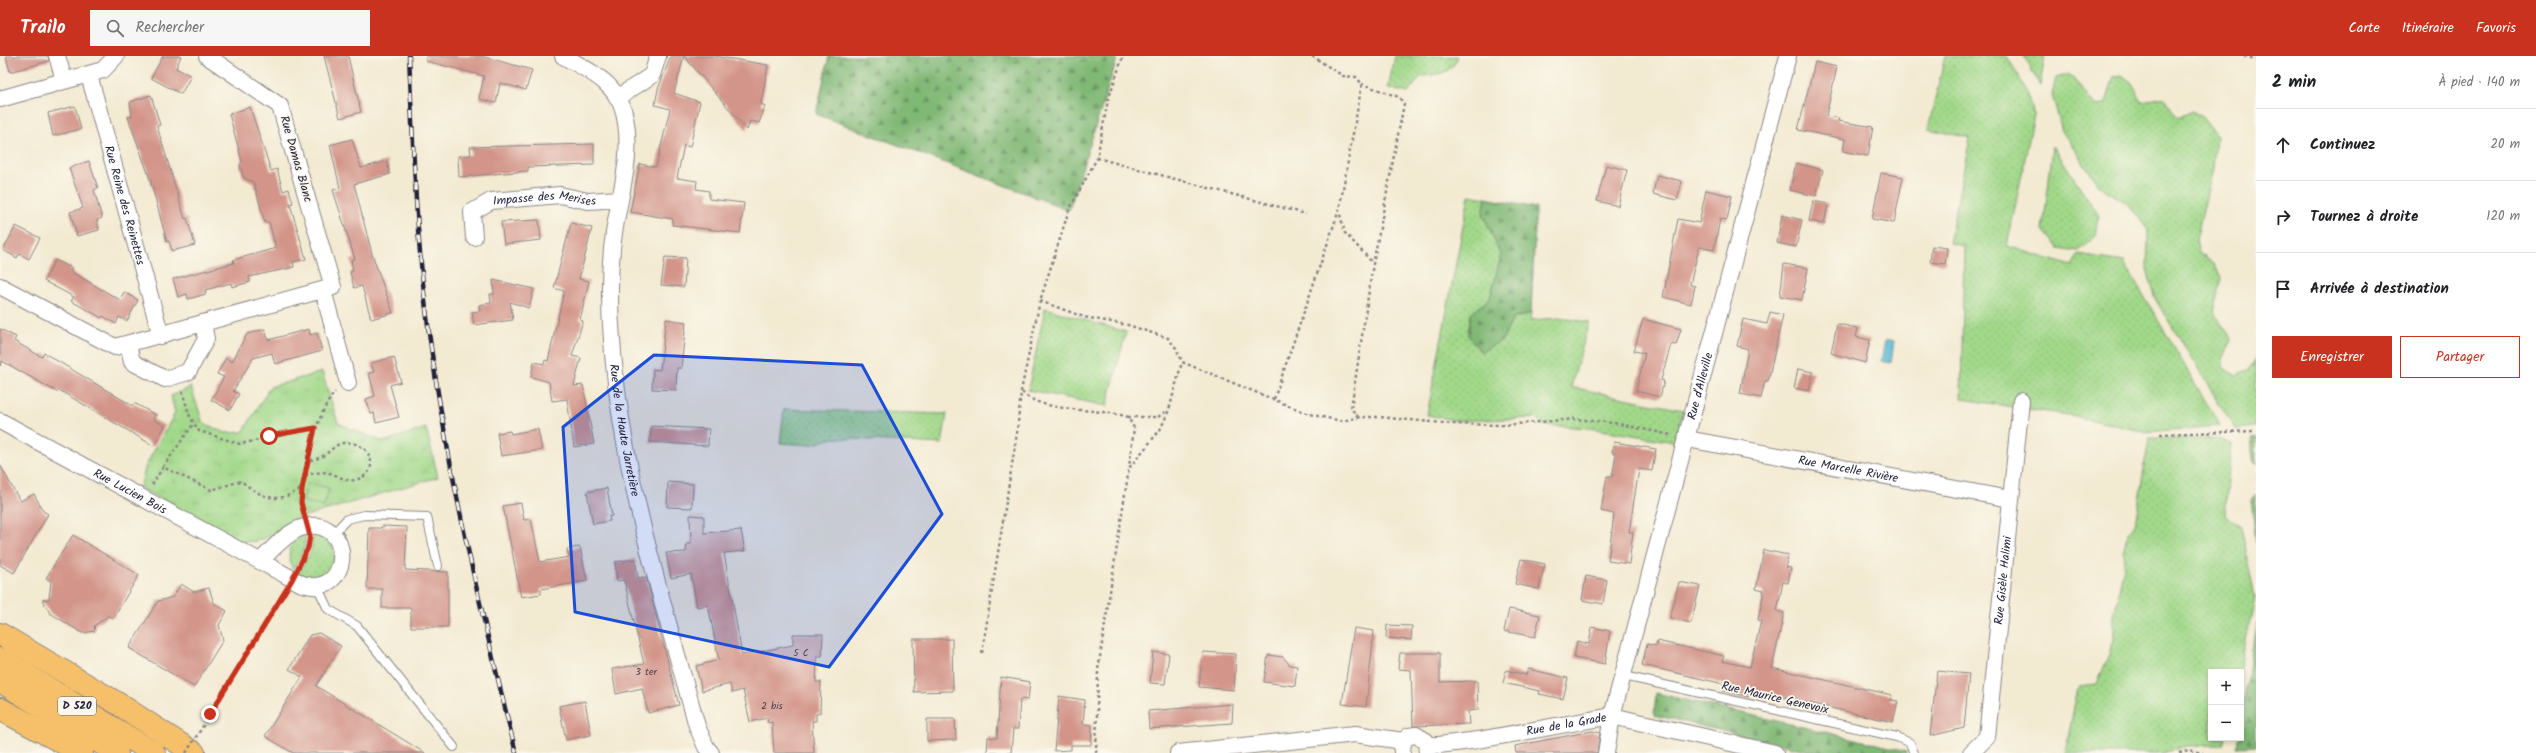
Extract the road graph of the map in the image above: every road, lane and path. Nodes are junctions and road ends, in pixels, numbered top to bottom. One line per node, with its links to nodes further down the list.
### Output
1 (57, 56): 12 (street)
2 (116, 56): 11 (street)
3 (207, 56): 23 (street, Rue Damas Blanc)
4 (564, 56): 14 (street, Rue de la Haute Jarretière)
5 (658, 56): 14 (street)
6 (1122, 56): 16 (path)
7 (1312, 56): 13 (path)
8 (1788, 56): 42 (street, Rue d'Alleville)
9 (2244, 56): 10 (path)
10 (2256, 59)
11 (89, 75): 12 (street); 26 (street, Rue Reine des Reinettes)
12 (64, 80): 15 (street)
13 (1362, 84): 18 (path); 21 (path)
14 (618, 98): 17 (street, Rue de la Haute Jarretière)
15 (0, 99)
16 (1097, 158): 19 (path); 24 (path)
17 (620, 199): 20 (street, Impasse des Merises); 72 (street, Rue de la Haute Jarretière)
18 (1339, 211): 21 (path); 32 (path)
19 (1306, 214)
20 (474, 237)
21 (1373, 264): 36 (path)
22 (0, 286): 27 (street)
23 (323, 290): 25 (street); 30 (street)
24 (1040, 301): 28 (path); 31 (path)
25 (203, 323): 26 (street); 29 (street)
26 (161, 336): 27 (street)
27 (128, 344): 29 (street)
28 (1182, 362): 32 (path); 34 (path)
29 (178, 375): 38 (path)
30 (348, 383): 39 (path)
31 (1022, 392): 35 (path); 57 (path)
32 (1274, 399): 36 (path)
33 (2021, 401): 48 (street, Rue Gisèle Halimi)
34 (1169, 410): 35 (path); 45 (path)
35 (1128, 417): 45 (path)
36 (1358, 417): 42 (path)
37 (0, 421): 49 (street, Rue Lucien Bois)
38 (194, 423): 39 (path); 44 (path)
39 (315, 428): 43 (path)
40 (2256, 431): 41 (path)
41 (2160, 434)
42 (1687, 439): 48 (street, Rue Marcelle Rivière); 59 (street, Rue d'Alleville)
43 (308, 461): 46 (path); 46 (path)
44 (163, 467): 47 (path); 49 (path)
45 (1129, 468): 73 (path)
46 (305, 476): 47 (path)
47 (302, 489): 50 (path)
48 (2010, 499): 78 (street, Rue Gisèle Halimi)
49 (144, 500): 52 (street, Rue Lucien Bois)
50 (308, 526): 51 (street); 52 (street); 54 (path)
51 (332, 534): 53 (lane); 55 (street)
52 (260, 561): 54 (street, Rue Lucien Bois)
53 (438, 566)
54 (292, 580): 55 (street, Rue Lucien Bois); 70 (path, bridge)
55 (317, 586): 63 (lane)
56 (0, 634): 71 (main road)
57 (982, 653)
58 (0, 659): 69 (main road, D 520)
59 (1624, 676): 62 (street, Rue d'Alleville); 77 (lane, Rue Maurice Genevoix)
60 (0, 681): 68 (main road, D 520)
61 (0, 709): 67 (main road)
62 (1612, 716): 65 (street, Rue de la Grade); 66 (street, Rue de la Grade); 75 (street, Rue d'Alleville)
63 (454, 747)
64 (1402, 747): 65 (street); 74 (street)
65 (1427, 749)
66 (1739, 749): 76 (street, Rue de la Grade)
67 (82, 753)
68 (117, 753)
69 (154, 753)
70 (186, 753)
71 (194, 753)
72 (711, 753)
73 (1096, 753)
74 (1178, 753)
75 (1606, 753)
76 (1775, 753)
77 (1914, 753)
78 (1971, 753)
79 (2179, 753): 80 (path)
80 (2202, 753)

